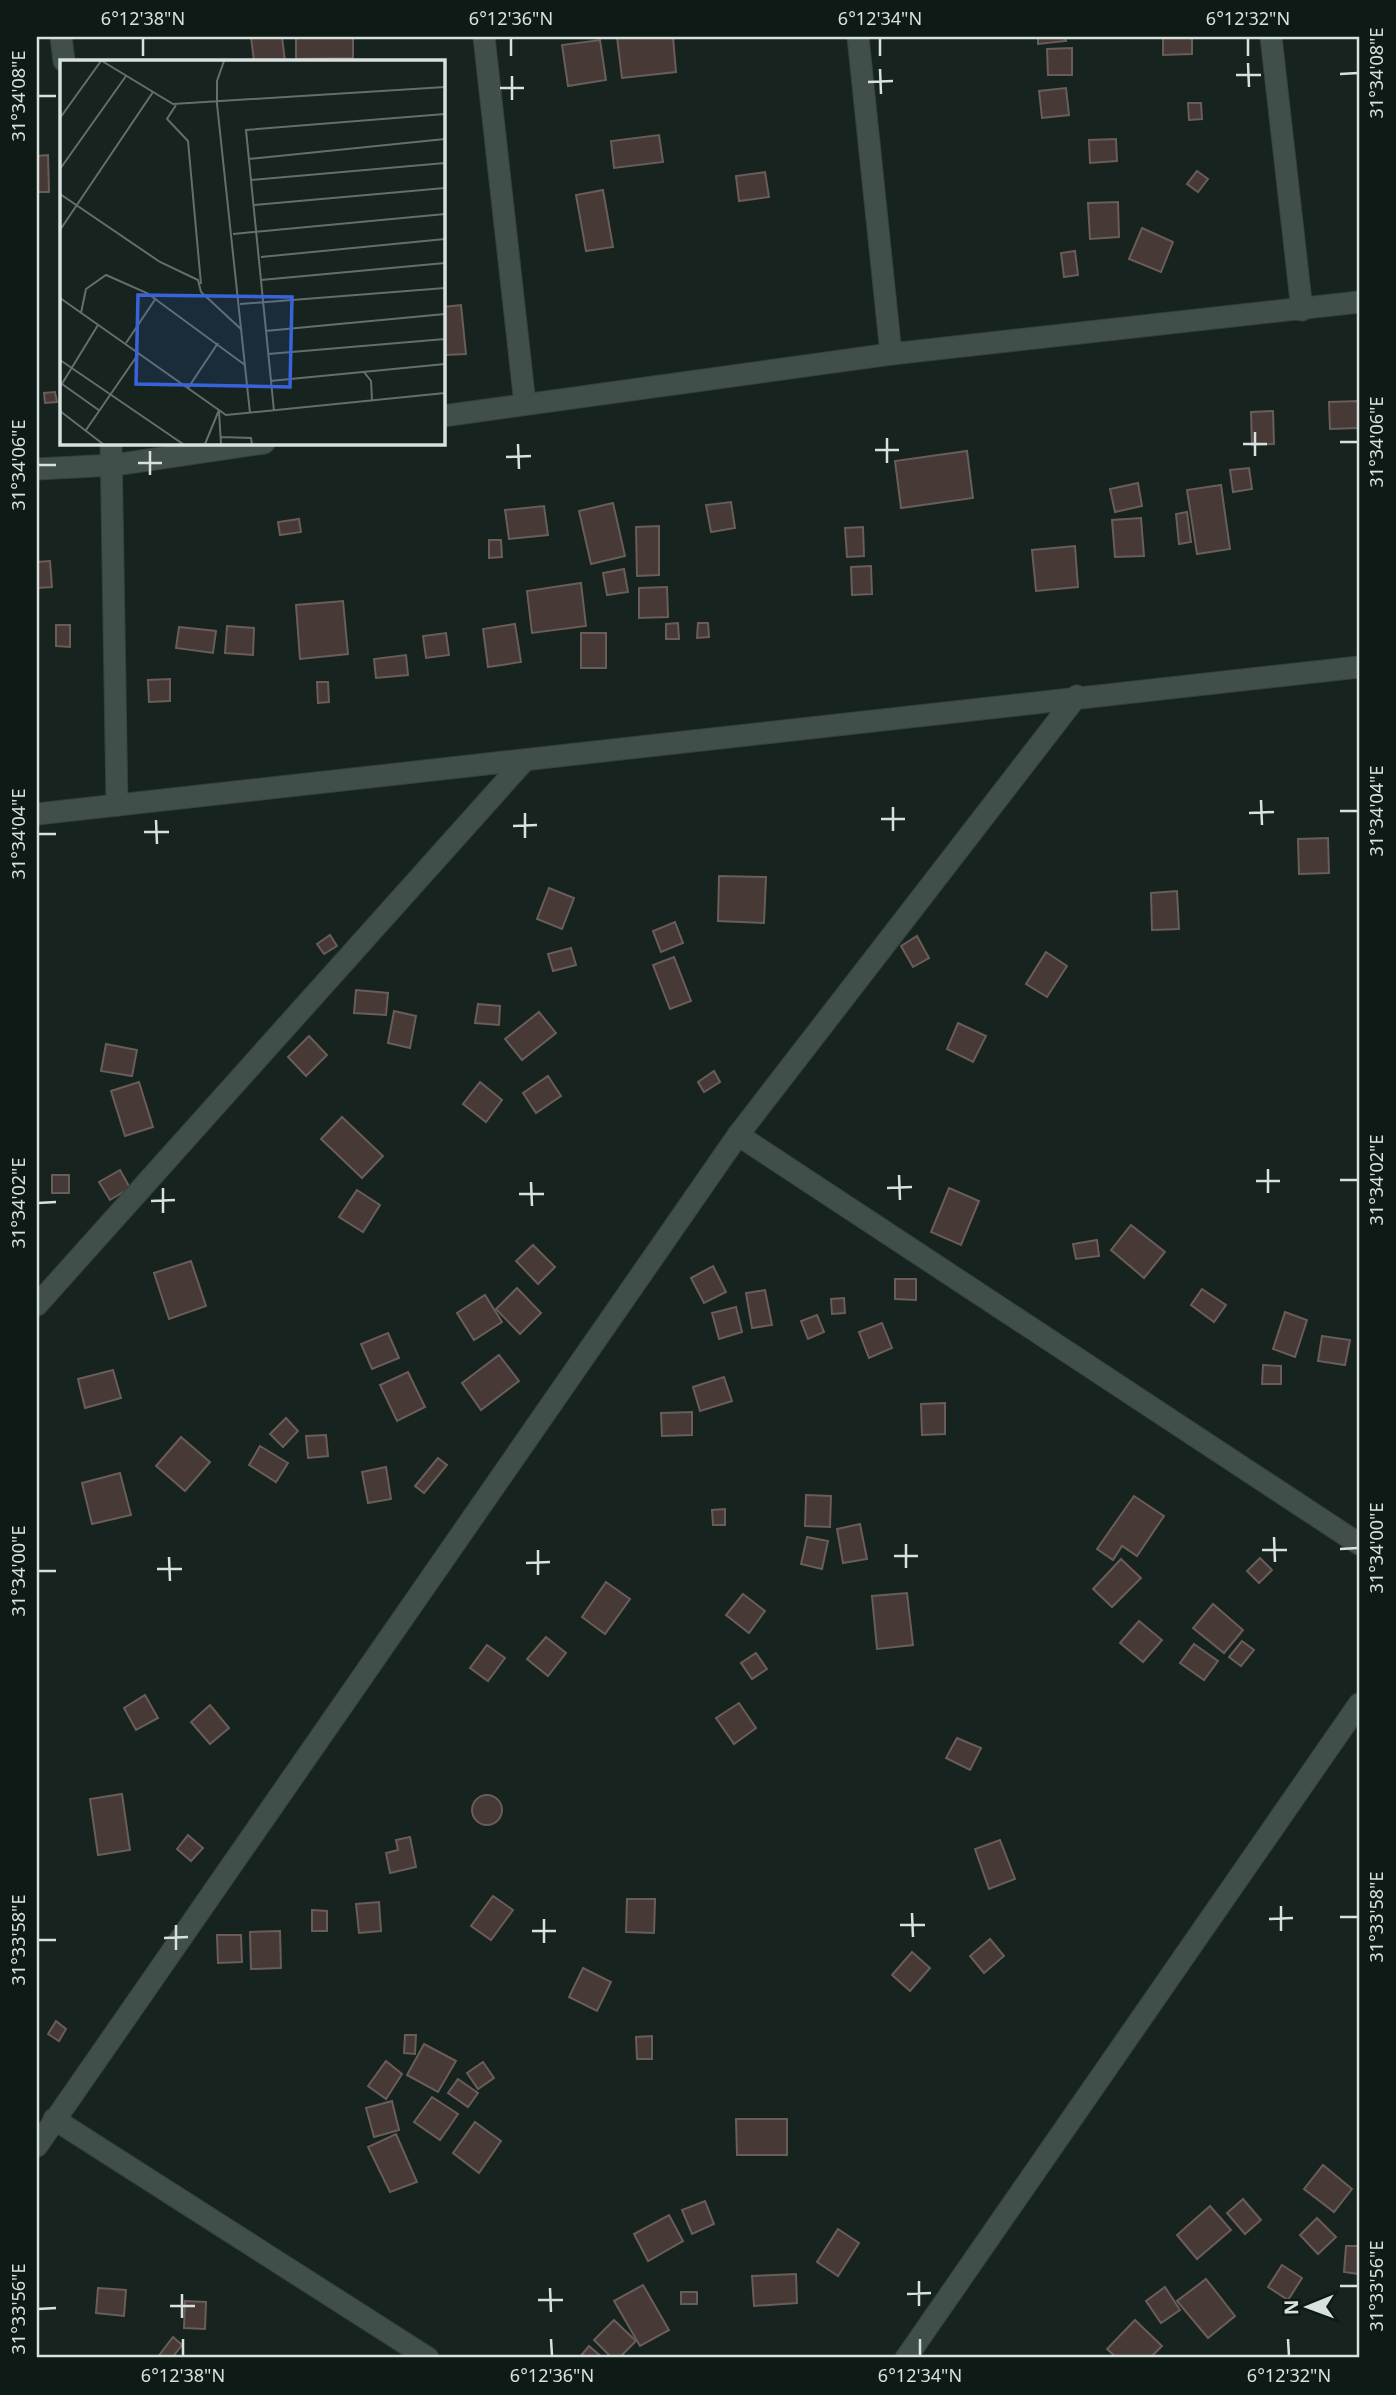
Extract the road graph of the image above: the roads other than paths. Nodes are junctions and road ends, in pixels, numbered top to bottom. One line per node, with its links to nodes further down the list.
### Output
1 (61, 37): 5 (street)
2 (485, 37): 9 (street)
3 (858, 37): 8 (street)
4 (1271, 37): 7 (street)
5 (64, 60)
6 (1359, 302): 7 (street)
7 (1303, 310): 8 (street)
8 (891, 354): 9 (street)
9 (526, 404): 10 (street)
10 (444, 416)
11 (111, 444): 13 (street)
12 (257, 444): 13 (street)
13 (114, 465): 14 (street); 18 (street)
14 (37, 470)
15 (1359, 667): 16 (street)
16 (1077, 696): 17 (street); 20 (street)
17 (524, 761): 18 (street); 21 (street)
18 (117, 805): 19 (street)
19 (37, 814)
20 (738, 1135): 22 (street); 24 (street)
21 (37, 1305)
22 (1359, 1544)
23 (1359, 1704): 27 (street)
24 (54, 2119): 25 (street); 26 (street)
25 (37, 2146)
26 (428, 2358)
27 (906, 2358)

